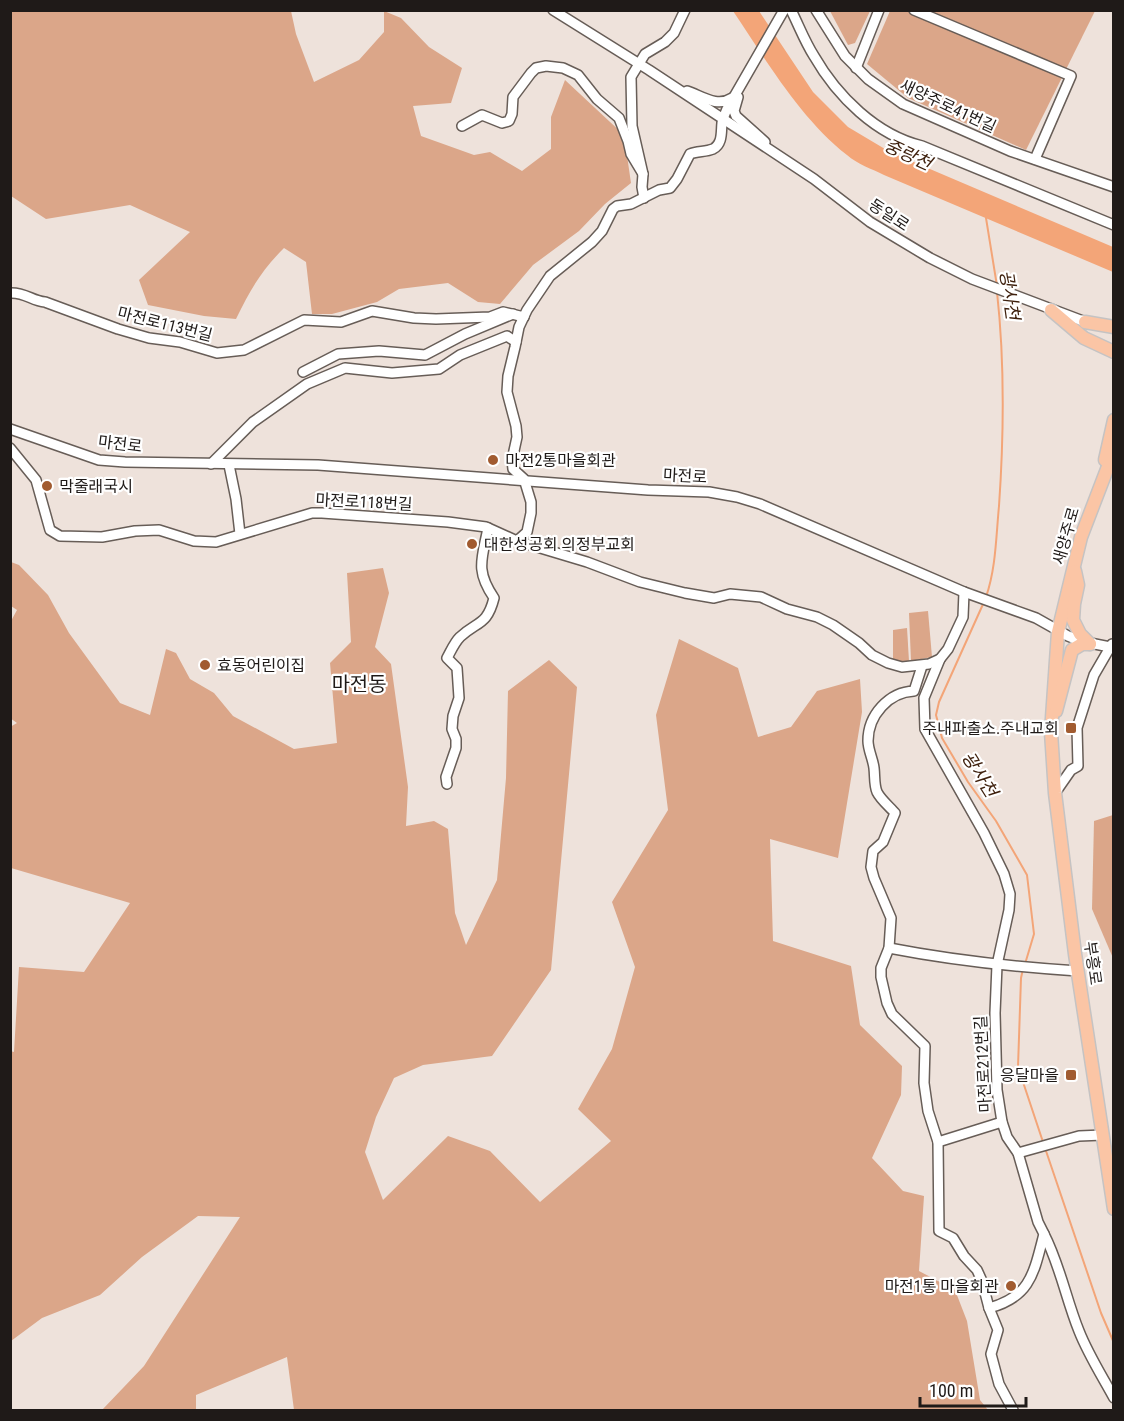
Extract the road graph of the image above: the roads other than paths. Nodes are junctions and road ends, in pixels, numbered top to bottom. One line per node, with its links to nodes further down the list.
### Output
1 (553, 10): 7 (street)
2 (685, 10): 7 (street)
3 (816, 10): 8 (street, 새양주로41번길)
4 (879, 10): 8 (street)
5 (914, 10): 14 (street)
6 (786, 11): 10 (street); 18 (street)
7 (639, 64): 9 (street); 15 (street)
8 (856, 68): 14 (street, 새양주로41번길)
9 (671, 85): 10 (street); 11 (street, 동일로)
10 (740, 90): 11 (street); 13 (street)
11 (723, 119): 13 (street, 동일로); 17 (street)
12 (462, 126): 15 (street)
13 (779, 156): 20 (street, 동일로)
14 (1035, 159): 16 (street, 새양주로41번길)
15 (643, 174): 17 (street)
16 (1113, 187)
17 (644, 198): 22 (street)
18 (1113, 225)
19 (10, 293): 21 (street, 마전로113번길)
20 (1052, 310): 23 (street, 동일로); 27 (main road)
21 (513, 315): 22 (street, 마전로113번길); 28 (street)
22 (524, 317): 26 (street)
23 (1085, 322): 24 (main road); 25 (street, 동일로)
24 (1113, 327)
25 (1113, 332)
26 (516, 342): 33 (street); 35 (street)
27 (1113, 352)
28 (303, 372)
29 (1113, 420): 36 (main road)
30 (10, 429): 33 (street, 마전로)
31 (10, 448): 38 (street, 마전로118번길)
32 (1113, 451): 36 (main road, 새양주로)
33 (211, 464): 34 (street, 마전로)
34 (229, 465): 35 (street, 마전로); 38 (street)
35 (524, 479): 39 (street); 41 (street, 마전로)
36 (1100, 483): 40 (main road, 새양주로)
37 (488, 528): 38 (street, 마전로118번길); 39 (street, 마전로118번길); 48 (street)
38 (240, 534)
39 (517, 541): 46 (street, 마전로118번길)
40 (1074, 568): 42 (main road, 새양주로); 43 (main road)
41 (968, 593): 42 (street, 마전로); 45 (street)
42 (1058, 632): 43 (street, 마전로); 47 (main road, 부흥로)
43 (1090, 644): 44 (street, 마전로); 47 (main road)
44 (1112, 645): 49 (street)
45 (940, 658): 46 (street, 마전로118번길); 51 (street, 마전로212번길)
46 (922, 666): 50 (street)
47 (1051, 732): 49 (main road, 부흥로)
48 (447, 784)
49 (1055, 793): 52 (main road, 부흥로)
50 (889, 948): 51 (street); 55 (street)
51 (1000, 964): 52 (street); 53 (street, 마전로212번길)
52 (1077, 971): 54 (main road, 부흥로)
53 (1002, 1122): 55 (street); 56 (street, 마전로212번길)
54 (1103, 1135): 56 (street); 57 (main road, 부흥로)
55 (938, 1142): 59 (street)
56 (1018, 1153): 58 (street, 마전로212번길)
57 (1113, 1209)
58 (1044, 1234): 59 (street); 60 (street, 마전로212번길)
59 (989, 1308): 61 (street)
60 (1113, 1398)
61 (1013, 1410)

